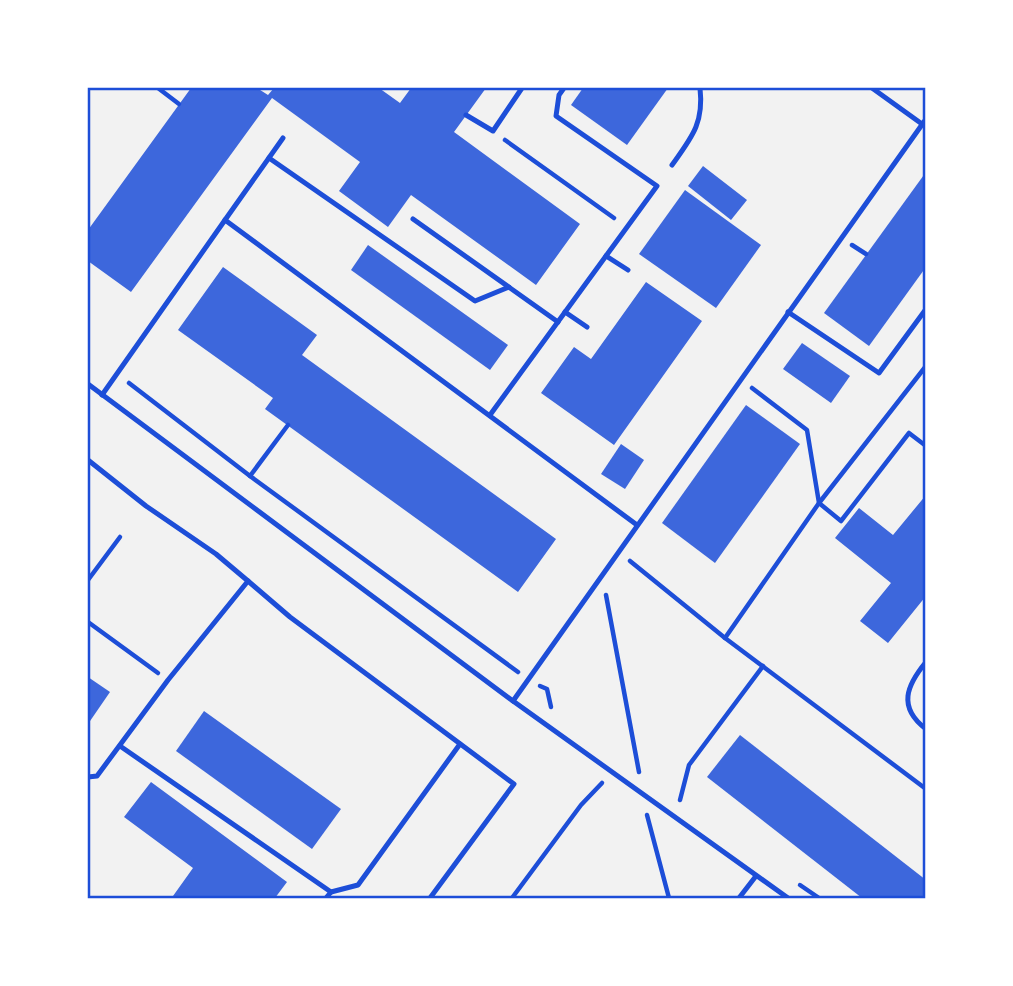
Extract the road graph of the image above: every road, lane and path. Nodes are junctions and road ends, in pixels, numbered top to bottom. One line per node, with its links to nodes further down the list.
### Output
1 (158, 88): 6 (path)
2 (522, 88): 9 (lane)
3 (564, 88): 15 (lane)
4 (700, 88): 12 (lane)
5 (872, 88): 8 (lane)
6 (179, 104)
7 (466, 115): 9 (lane)
8 (924, 121): 21 (lane)
9 (492, 131): 15 (path)
10 (283, 138): 11 (lane)
11 (269, 158): 13 (lane); 18 (lane)
12 (672, 165)
13 (225, 219): 25 (lane); 29 (lane)
14 (413, 219): 18 (lane)
15 (627, 228): 16 (lane)
16 (606, 256): 17 (lane); 20 (lane)
17 (628, 270)
18 (509, 287): 22 (lane)
19 (926, 309): 21 (lane)
20 (565, 312): 22 (lane); 23 (lane)
21 (788, 312): 26 (lane)
22 (558, 322): 29 (lane)
23 (587, 327)
24 (926, 366): 34 (path)
25 (117, 374): 28 (lane); 33 (path)
26 (741, 379): 34 (path); 35 (lane)
27 (88, 384): 28 (lane)
28 (102, 395): 47 (lane)
29 (490, 415): 35 (lane)
30 (288, 425): 33 (path)
31 (926, 446): 34 (path)
32 (88, 460): 40 (lane)
33 (250, 476): 45 (path)
34 (819, 503): 42 (path)
35 (637, 525): 37 (lane)
36 (120, 537): 39 (path)
37 (619, 551): 38 (lane); 42 (path)
38 (603, 574): 45 (lane); 55 (path)
39 (88, 580)
40 (248, 581): 46 (lane); 50 (lane)
41 (88, 622): 46 (path)
42 (725, 638): 44 (path)
43 (926, 662): 49 (lane)
44 (762, 666): 54 (path); 56 (path)
45 (528, 679): 47 (lane); 48 (path)
46 (169, 681): 51 (lane)
47 (513, 701): 52 (lane)
48 (556, 712)
49 (926, 729)
50 (460, 744): 58 (lane); 60 (lane)
51 (120, 746): 53 (lane); 58 (lane)
52 (612, 772): 55 (lane); 61 (path)
53 (88, 777)
54 (926, 789)
55 (642, 793): 57 (lane); 62 (path)
56 (680, 800)
57 (757, 876): 63 (lane); 64 (lane)
58 (331, 892): 59 (lane)
59 (326, 898)
60 (430, 898)
61 (512, 898)
62 (669, 898)
63 (739, 898)
64 (788, 898)

